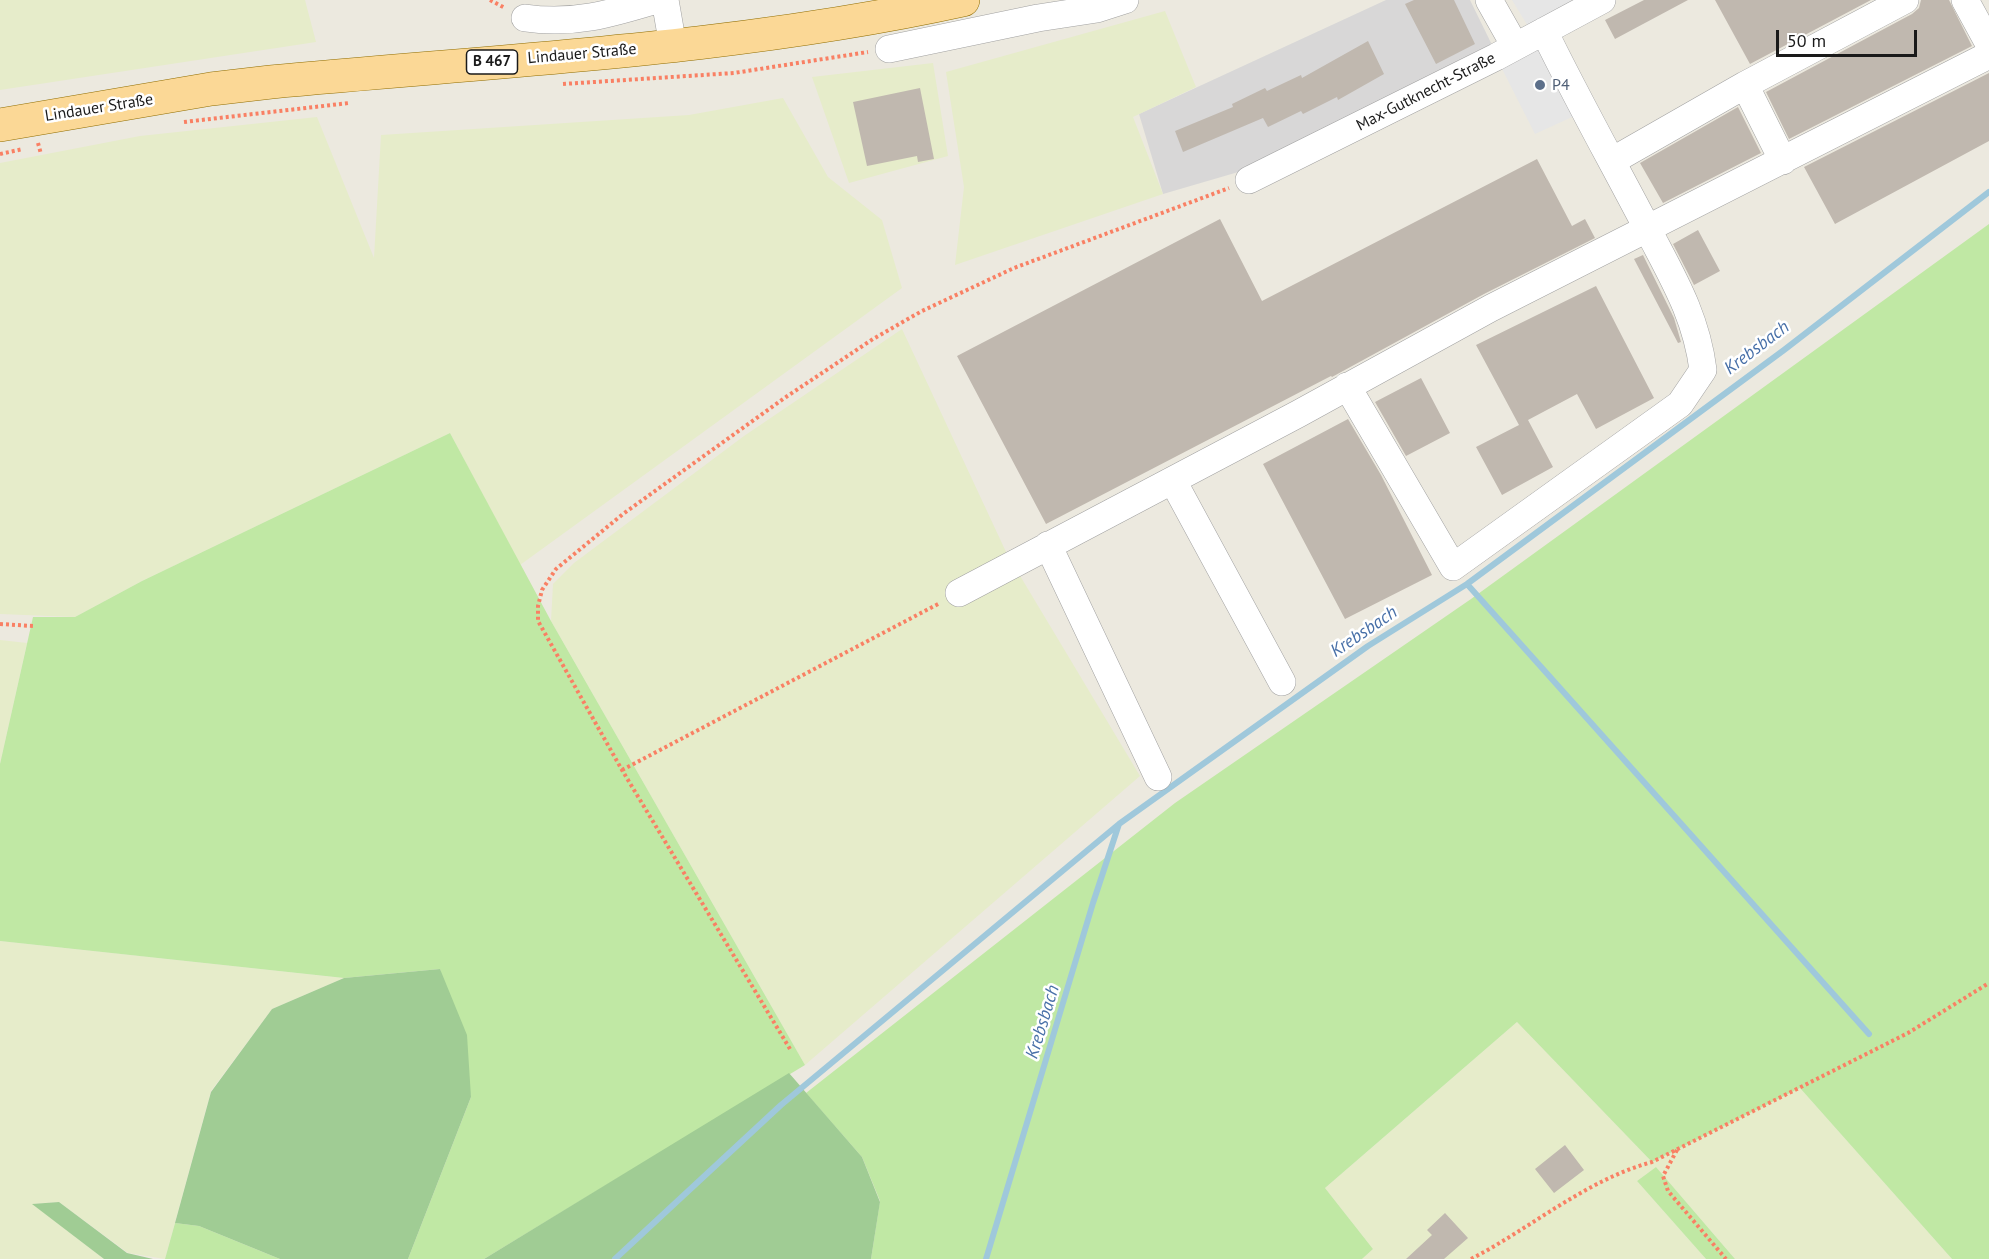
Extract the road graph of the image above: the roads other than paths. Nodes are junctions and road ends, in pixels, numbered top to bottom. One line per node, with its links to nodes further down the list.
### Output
1 (656, 0): 9 (street)
2 (665, 0): 12 (street)
3 (963, 0): 12 (main road, Lindauer Straße / B 467)
4 (1125, 0): 14 (street)
5 (1489, 0): 13 (street)
6 (1602, 0): 10 (street, Max-Gutknecht-Straße)
7 (1905, 0): 16 (street)
8 (1965, 0): 11 (street)
9 (525, 18)
10 (1544, 31): 13 (street, Max-Gutknecht-Straße); 18 (street)
11 (1989, 44)
12 (673, 46): 17 (main road, Lindauer Straße / B 467)
13 (1515, 46): 20 (street, Max-Gutknecht-Straße)
14 (889, 49)
15 (1989, 55): 19 (street)
16 (1745, 85): 18 (street); 19 (street)
17 (10, 123)
18 (1612, 161): 21 (street)
19 (1784, 161): 21 (street)
20 (1249, 180)
21 (1648, 231): 22 (street); 22 (street)
22 (1347, 386): 23 (street)
23 (1173, 480): 24 (street); 26 (street)
24 (1048, 545): 25 (street); 27 (street)
25 (959, 592)
26 (1282, 682)
27 (1158, 777)

